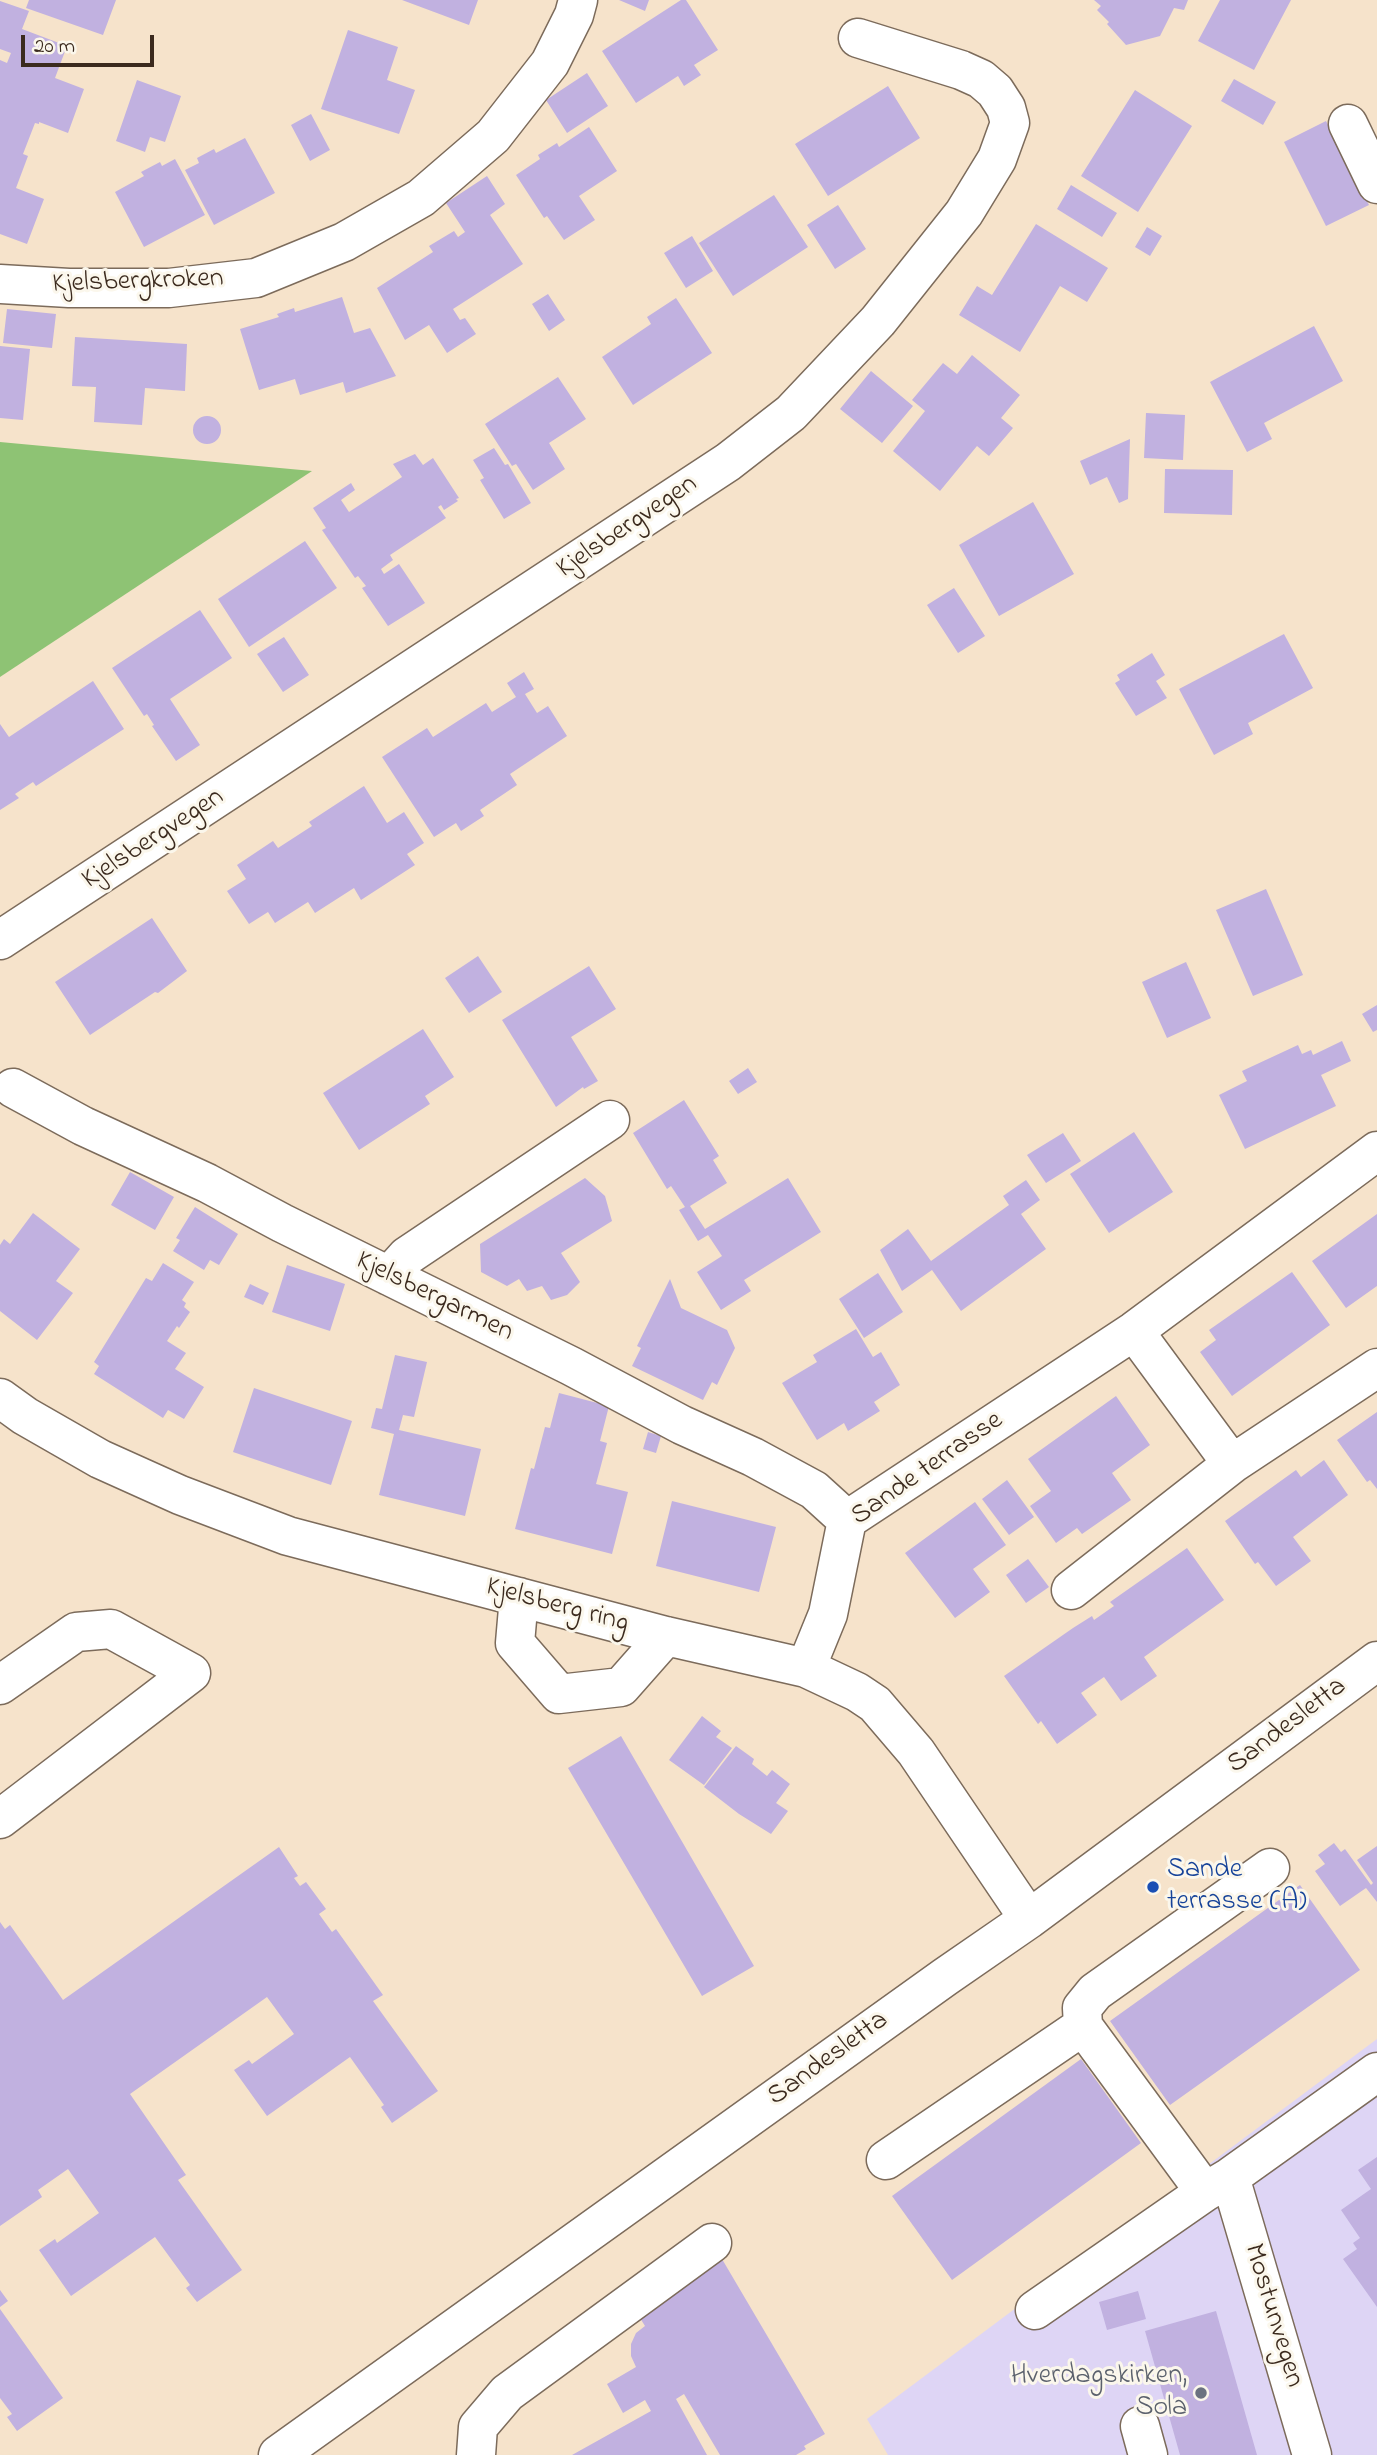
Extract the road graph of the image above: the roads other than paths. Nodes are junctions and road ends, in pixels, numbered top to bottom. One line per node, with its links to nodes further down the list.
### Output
1 (578, 0): 5 (street, Kjelsbergkroken)
2 (858, 38): 6 (street, Kjelsbergvegen)
3 (1348, 124): 4 (street)
4 (1377, 184)
5 (0, 284)
6 (0, 940)
7 (13, 1088): 10 (street, Kjelsbergarmen)
8 (610, 1120): 10 (street)
9 (1377, 1151): 11 (street, Sande terrasse)
10 (389, 1276): 15 (street, Kjelsbergarmen)
11 (1134, 1331): 14 (street); 15 (street, Sande terrasse)
12 (1377, 1368): 14 (street)
13 (0, 1398): 17 (street, Kjelsberg ring)
14 (1232, 1464): 16 (street)
15 (847, 1520): 20 (street, Sande terrasse)
16 (1071, 1590)
17 (519, 1597): 18 (street, Kjelsberg ring); 18 (street)
18 (666, 1636): 20 (street, Kjelsberg ring)
19 (1377, 1661): 24 (street, Sandesletta)
20 (806, 1668): 24 (street, Kjelsberg ring)
21 (0, 1685): 22 (street)
22 (0, 1819)
23 (1270, 1868): 25 (street)
24 (1029, 1919): 31 (street, Sandesletta)
25 (1083, 2026): 27 (street); 28 (street, Mostunvegen)
26 (1377, 2072): 28 (street)
27 (886, 2160)
28 (1218, 2184): 30 (street); 33 (street, Mostunvegen)
29 (712, 2243): 32 (street)
30 (1035, 2310)
31 (278, 2455)
32 (476, 2455)
33 (1312, 2455)

